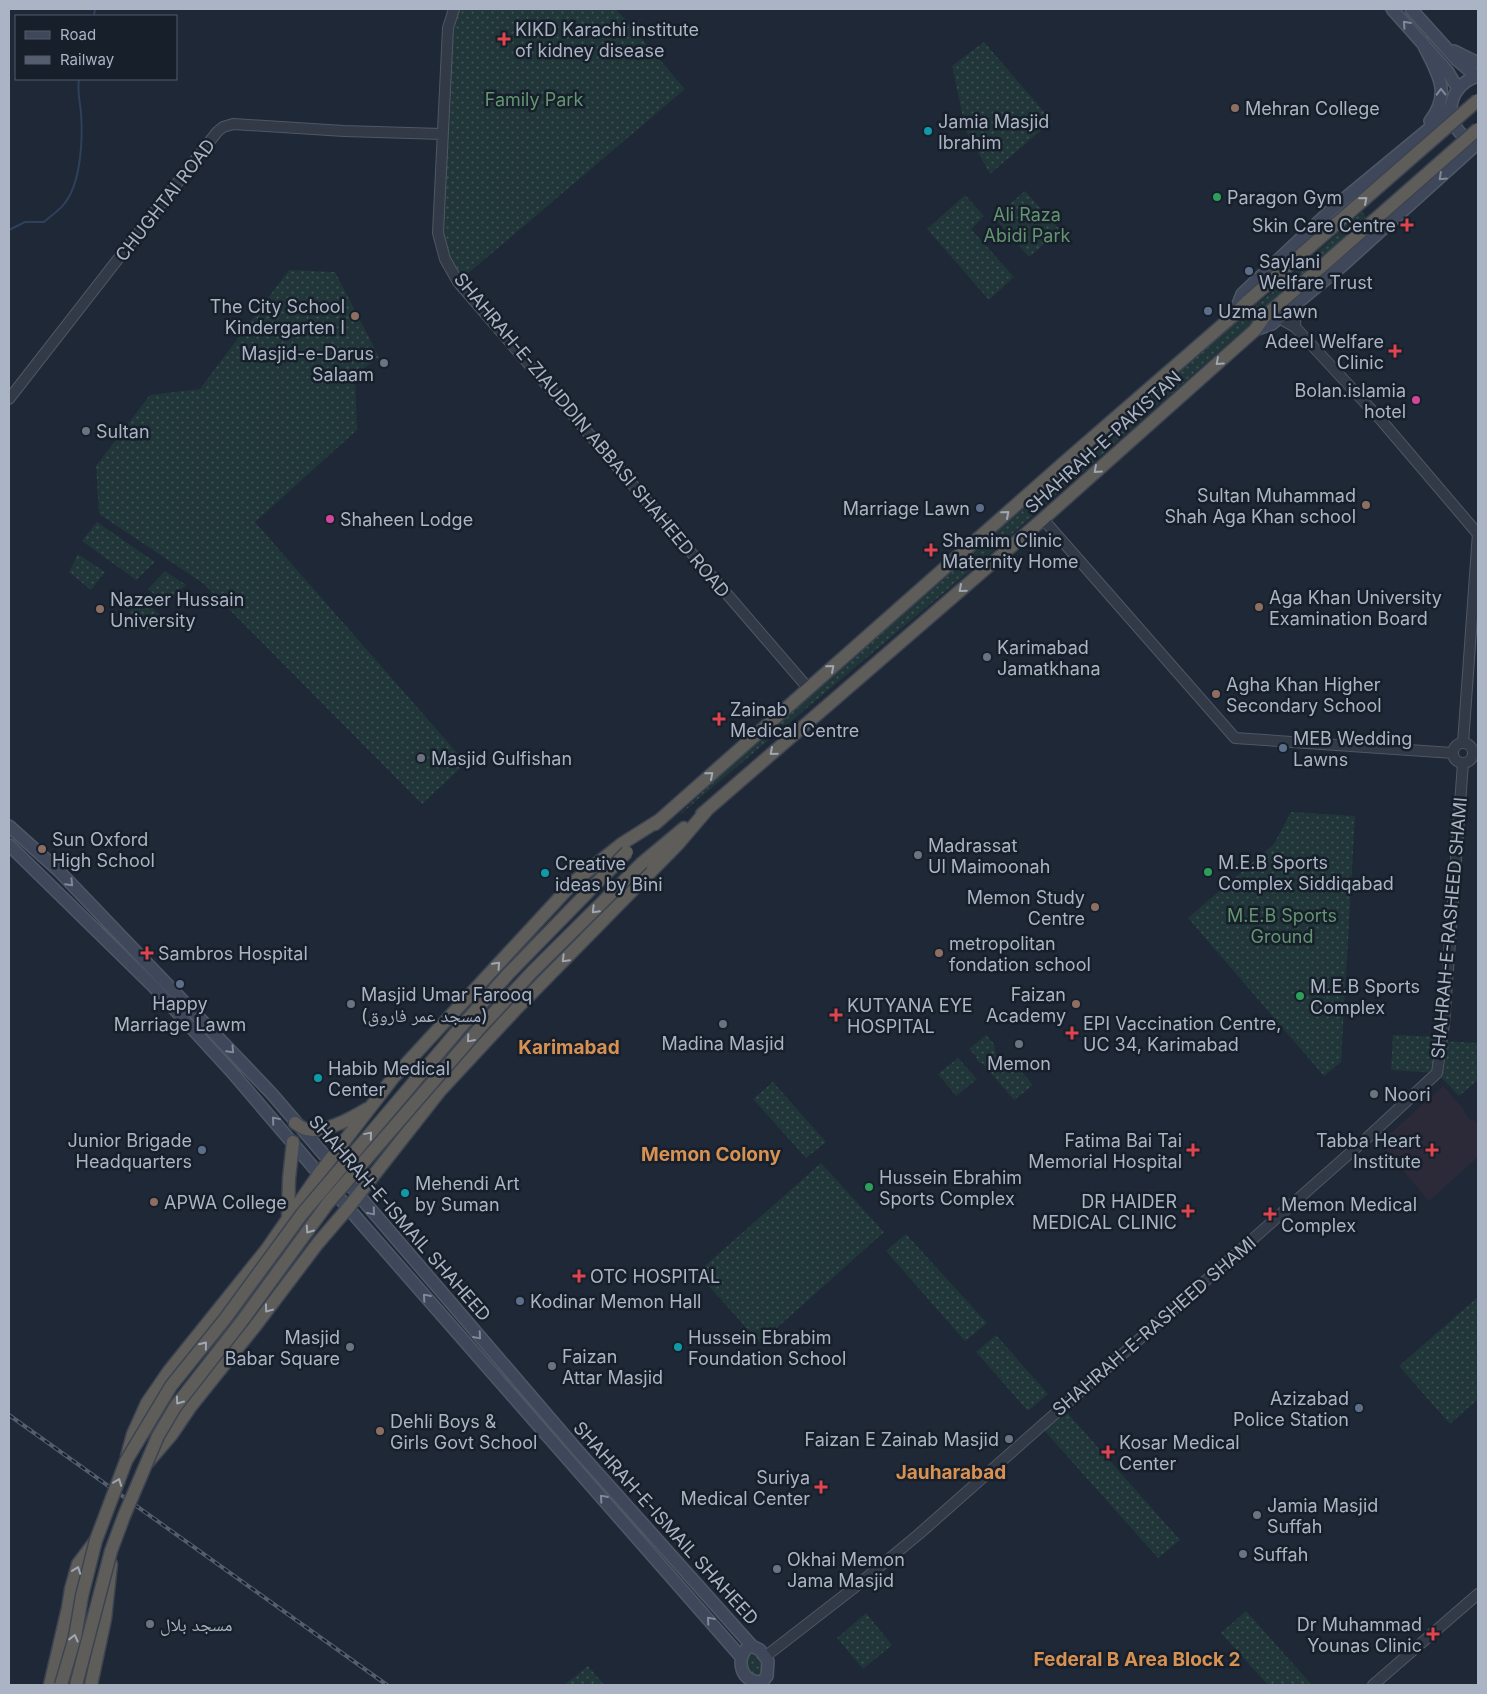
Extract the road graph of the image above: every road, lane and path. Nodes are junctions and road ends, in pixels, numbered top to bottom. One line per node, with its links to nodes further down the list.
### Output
1 (454, 9): 12 (street, SHAHRAH-E-ZIAUDDIN ABBASI SHAHEED ROAD)
2 (1392, 9): 4 (main road, one-way to 2)
3 (1411, 9): 5 (main road)
4 (1422, 42): 8 (main road); 16 (main road, one-way to 4)
5 (1444, 46): 6 (main road); 7 (main road)
6 (1478, 63)
7 (1477, 76): 8 (main road)
8 (1458, 89): 10 (main road)
9 (1478, 100): 18 (highway, SHAHRAH-E-PAKISTAN, one-way to 9, bridge)
10 (1451, 107): 13 (main road); 16 (main road)
11 (1478, 129): 21 (highway, SHAHRAH-E-PAKISTAN, bridge)
12 (442, 134): 22 (street, CHUGHTAI ROAD); 25 (street, SHAHRAH-E-ZIAUDDIN ABBASI SHAHEED ROAD)
13 (1478, 143): 15 (main road)
14 (1478, 154): 15 (main road)
15 (1456, 164): 17 (main road, one-way to 17)
16 (1380, 168): 18 (main road)
17 (1296, 304): 19 (main road); 20 (street)
18 (1234, 315): 25 (highway, SHAHRAH-E-PAKISTAN, one-way to 18)
19 (1279, 318): 20 (street); 21 (main road)
20 (1295, 328): 24 (street)
21 (1255, 330): 23 (highway, SHAHRAH-E-PAKISTAN, one-way to 23)
22 (9, 399)
23 (1043, 519): 27 (street); 30 (highway, SHAHRAH-E-PAKISTAN, one-way to 30)
24 (1478, 533): 26 (street)
25 (808, 688): 31 (highway, SHAHRAH-E-PAKISTAN, one-way to 25)
26 (1463, 744): 27 (street); 28 (street)
27 (1453, 753): 29 (street)
28 (1476, 756): 29 (street)
29 (1463, 763): 48 (street, SHAHRAH-E-RASHEED SHAMI)
30 (707, 810): 39 (highway, one-way to 39); 43 (highway, SHAHRAH-E-PAKISTAN, one-way to 43, bridge)
31 (660, 819): 34 (highway, one-way to 31); 42 (highway, one-way to 31, bridge)
32 (9, 826): 35 (main road, SHAHRAH-E-ISMAIL SHAHEED, one-way to 35)
33 (9, 845): 36 (main road, SHAHRAH-E-ISMAIL SHAHEED, one-way to 33)
34 (370, 1107): 35 (highway); 37 (highway)
35 (295, 1123): 37 (main road, SHAHRAH-E-ISMAIL SHAHEED)
36 (293, 1142): 38 (main road, SHAHRAH-E-ISMAIL SHAHEED); 41 (highway)
37 (328, 1162): 38 (highway); 39 (main road, SHAHRAH-E-ISMAIL SHAHEED)
38 (319, 1174): 40 (main road, SHAHRAH-E-ISMAIL SHAHEED); 41 (highway)
39 (358, 1195): 40 (highway); 47 (main road, SHAHRAH-E-ISMAIL SHAHEED, one-way to 47)
40 (348, 1208): 43 (highway, one-way to 43); 49 (main road, SHAHRAH-E-ISMAIL SHAHEED, one-way to 40)
41 (288, 1219): 42 (highway, bridge)
42 (126, 1461): 44 (highway, one-way to 42, bridge)
43 (147, 1463): 45 (highway, SHAHRAH-E-PAKISTAN, bridge)
44 (96, 1540): 52 (highway, one-way to 44); 53 (highway, one-way to 44, bridge)
45 (111, 1552): 54 (highway, bridge); 55 (highway, bridge)
46 (1478, 1594): 57 (street)
47 (752, 1646): 48 (main road); 49 (main road)
48 (766, 1656): 51 (main road)
49 (741, 1657): 50 (main road)
50 (741, 1669): 51 (main road); 56 (main road)
51 (766, 1680)
52 (50, 1685)
53 (61, 1685)
54 (76, 1685)
55 (91, 1685)
56 (745, 1685)
57 (1373, 1685)

